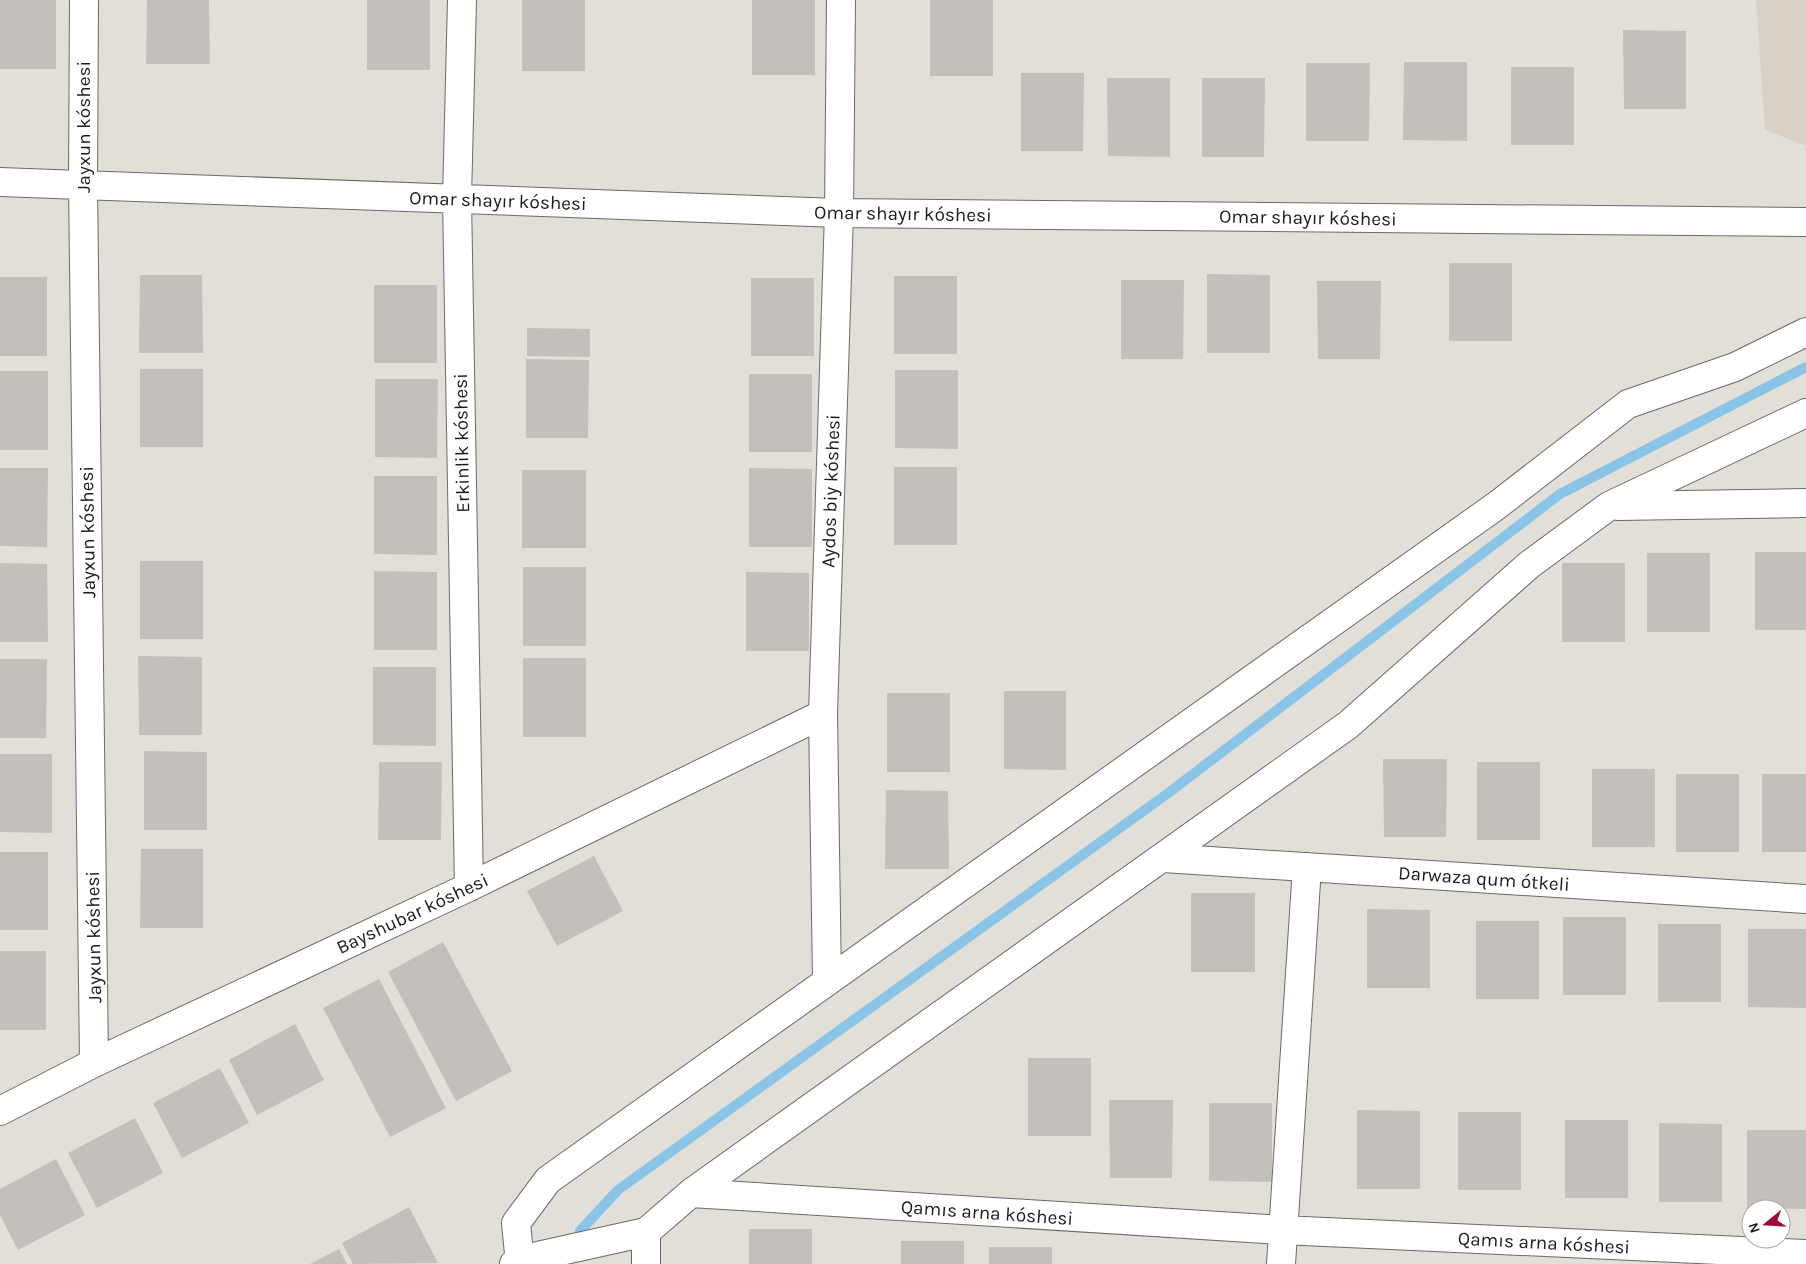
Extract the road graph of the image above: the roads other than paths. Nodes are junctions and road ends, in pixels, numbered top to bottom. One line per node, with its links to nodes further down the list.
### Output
1 (84, 0): 5 (street, Jayxun kóshesi)
2 (462, 0): 6 (street, Erkinlik kóshesi)
3 (841, 0): 7 (street, Aydos biy kóshesi)
4 (0, 182): 5 (street, Omar shayır kóshesi)
5 (82, 185): 6 (street, Omar shayır kóshesi); 19 (street, Jayxun kóshesi)
6 (457, 198): 7 (street, Omar shayır kóshesi); 16 (street, Erkinlik kóshesi)
7 (839, 212): 8 (street, Omar shayır kóshesi); 13 (street, Aydos biy kóshesi)
8 (1806, 222)
9 (1806, 332): 18 (street)
10 (1806, 413): 12 (street)
11 (1806, 503): 12 (street)
12 (1609, 506): 14 (street)
13 (824, 714): 16 (street, Bayshubar kóshesi); 18 (street, Aydos biy kóshesi)
14 (1162, 858): 15 (street, Darwaza qum ótkeli); 21 (street)
15 (1307, 867): 17 (street, Darwaza qum ótkeli); 22 (street)
16 (469, 887): 19 (street, Bayshubar kóshesi)
17 (1806, 899)
18 (827, 981): 25 (street)
19 (94, 1063): 20 (street, Bayshubar kóshesi)
20 (0, 1111)
21 (691, 1193): 22 (street, Qamıs arna kóshesi); 23 (street)
22 (1282, 1230): 24 (street, Qamıs arna kóshesi); 27 (street)
23 (646, 1232): 25 (street); 26 (street)
24 (1806, 1254)
25 (518, 1263)
26 (646, 1264)
27 (1281, 1264)

